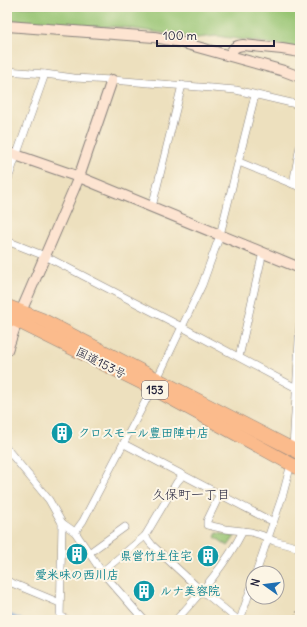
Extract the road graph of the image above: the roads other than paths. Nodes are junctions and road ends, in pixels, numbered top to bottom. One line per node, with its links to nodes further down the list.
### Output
1 (7, 26): 3 (street)
2 (300, 52): 3 (street)
3 (231, 56): 6 (street)
4 (7, 70): 5 (street)
5 (45, 74): 7 (street); 12 (street)
6 (300, 77)
7 (112, 80): 8 (street); 14 (street)
8 (182, 85): 9 (street); 17 (street)
9 (255, 95): 10 (street); 13 (street)
10 (300, 105)
11 (300, 146): 16 (street)
12 (12, 154): 14 (street); 15 (street)
13 (239, 162): 16 (street); 18 (street)
14 (79, 177): 17 (street); 21 (street)
15 (7, 182)
16 (297, 186)
17 (152, 207): 18 (street)
18 (220, 235): 20 (street); 26 (street)
19 (7, 241): 21 (street)
20 (262, 252): 22 (street); 28 (street)
21 (45, 256): 24 (street); 26 (street)
22 (300, 268)
23 (7, 306): 24 (highway, 国道153号 / 153)
24 (15, 316): 27 (street); 29 (highway, 国道153号 / 153)
25 (300, 322): 30 (street)
26 (182, 327): 28 (street); 29 (street)
27 (7, 350)
28 (239, 357): 30 (street)
29 (154, 383): 31 (street); 33 (highway, 国道153号 / 153); 34 (highway, 国道153号 / 153)
30 (298, 389): 33 (street)
31 (124, 444): 35 (street); 41 (street)
32 (7, 449): 38 (street)
33 (296, 451)
34 (296, 466): 37 (street)
35 (183, 475): 36 (street); 42 (street)
36 (220, 494): 37 (street); 40 (street)
37 (273, 521): 43 (street)
38 (62, 523): 41 (street); 50 (street)
39 (125, 527): 45 (street)
40 (244, 531): 43 (street); 49 (street)
41 (75, 532): 45 (street)
42 (144, 536): 47 (street); 49 (street)
43 (268, 538): 44 (street); 46 (street)
44 (300, 548)
45 (89, 553): 47 (street)
46 (259, 565)
47 (102, 572): 54 (street)
48 (7, 581): 50 (street)
49 (201, 591): 55 (street); 56 (street)
50 (60, 604): 52 (street)
51 (245, 604): 56 (street)
52 (60, 618): 53 (street)
53 (68, 620)
54 (144, 620)
55 (176, 620)
56 (239, 620)

